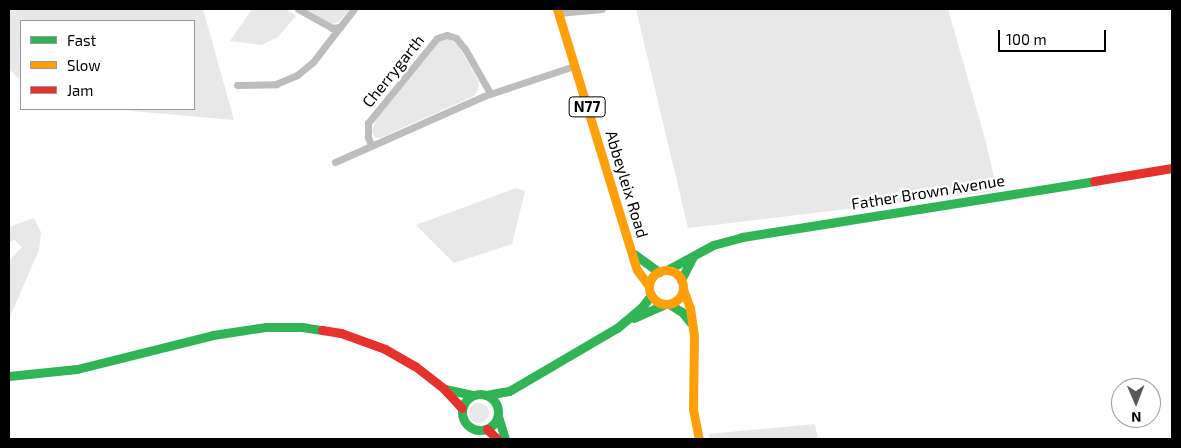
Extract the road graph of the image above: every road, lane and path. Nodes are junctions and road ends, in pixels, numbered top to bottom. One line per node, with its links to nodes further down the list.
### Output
1 (298, 9): 5 (street)
2 (354, 9): 5 (street)
3 (602, 9): 4 (street)
4 (557, 11): 6 (main road, Abbeyleix Road / N77)
5 (340, 27): 7 (street)
6 (574, 66): 8 (street); 12 (main road, Abbeyleix Road / N77)
7 (237, 85)
8 (490, 93): 9 (street); 9 (street, Cherrygarth)
9 (371, 146): 10 (street)
10 (335, 162)
11 (1172, 168): 13 (main road, Father Brown Avenue)
12 (633, 254): 14 (main road, Abbeyleix Road); 16 (main road, Abbeyleix Road / N77)
13 (692, 258): 14 (main road, Father Brown Avenue); 15 (main road)
14 (663, 271): 15 (main road); 16 (main road)
15 (682, 284): 17 (main road); 19 (main road)
16 (650, 290): 17 (main road, N77); 18 (main road)
17 (667, 304): 18 (main road); 19 (main road, N77)
18 (629, 320): 22 (main road)
19 (691, 323): 30 (main road)
20 (9, 376): 21 (main road)
21 (444, 389): 23 (main road); 25 (main road)
22 (509, 391): 24 (main road); 26 (main road)
23 (473, 395): 24 (main road); 25 (main road)
24 (486, 395): 26 (main road)
25 (462, 408): 27 (main road)
26 (498, 412): 27 (main road); 29 (main road)
27 (487, 429): 28 (main road)
28 (497, 439)
29 (505, 439)
30 (699, 439)

